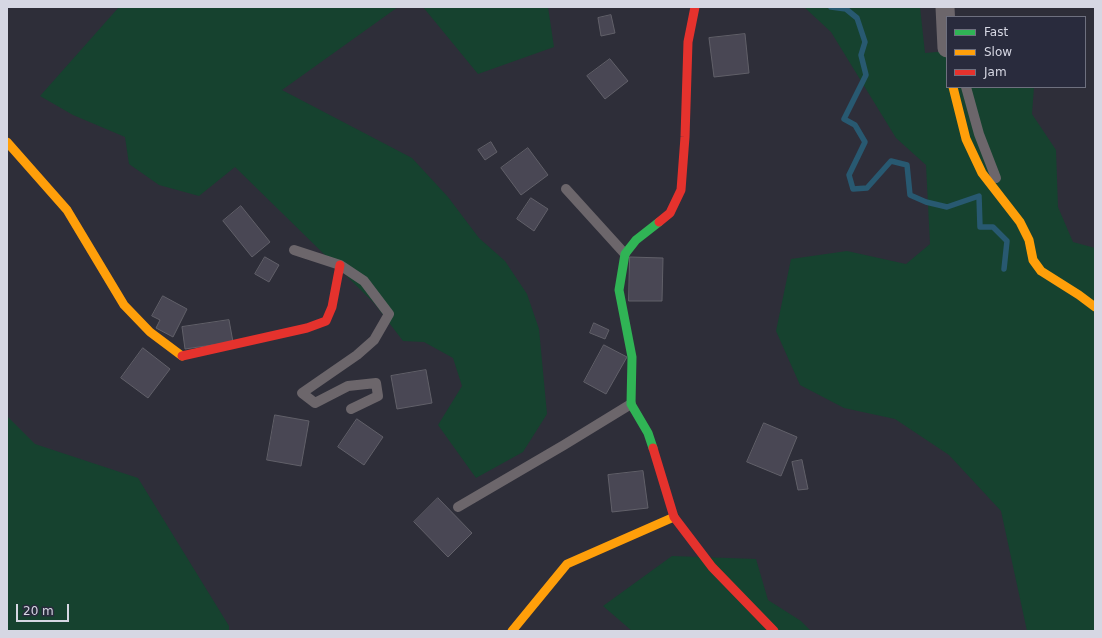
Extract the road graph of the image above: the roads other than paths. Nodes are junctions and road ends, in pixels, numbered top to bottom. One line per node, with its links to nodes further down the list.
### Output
1 (695, 7): 10 (street)
2 (945, 7): 3 (street)
3 (946, 28)
4 (953, 88): 8 (street)
5 (966, 88): 8 (lane)
6 (7, 142): 11 (street)
7 (566, 189): 10 (lane)
8 (1012, 212): 12 (street)
9 (294, 250): 11 (lane)
10 (625, 254): 13 (street)
11 (340, 265): 14 (lane)
12 (1095, 307)
13 (631, 404): 15 (lane); 16 (street)
14 (351, 408)
15 (458, 507)
16 (674, 517): 17 (street); 18 (street)
17 (512, 631)
18 (774, 631)

